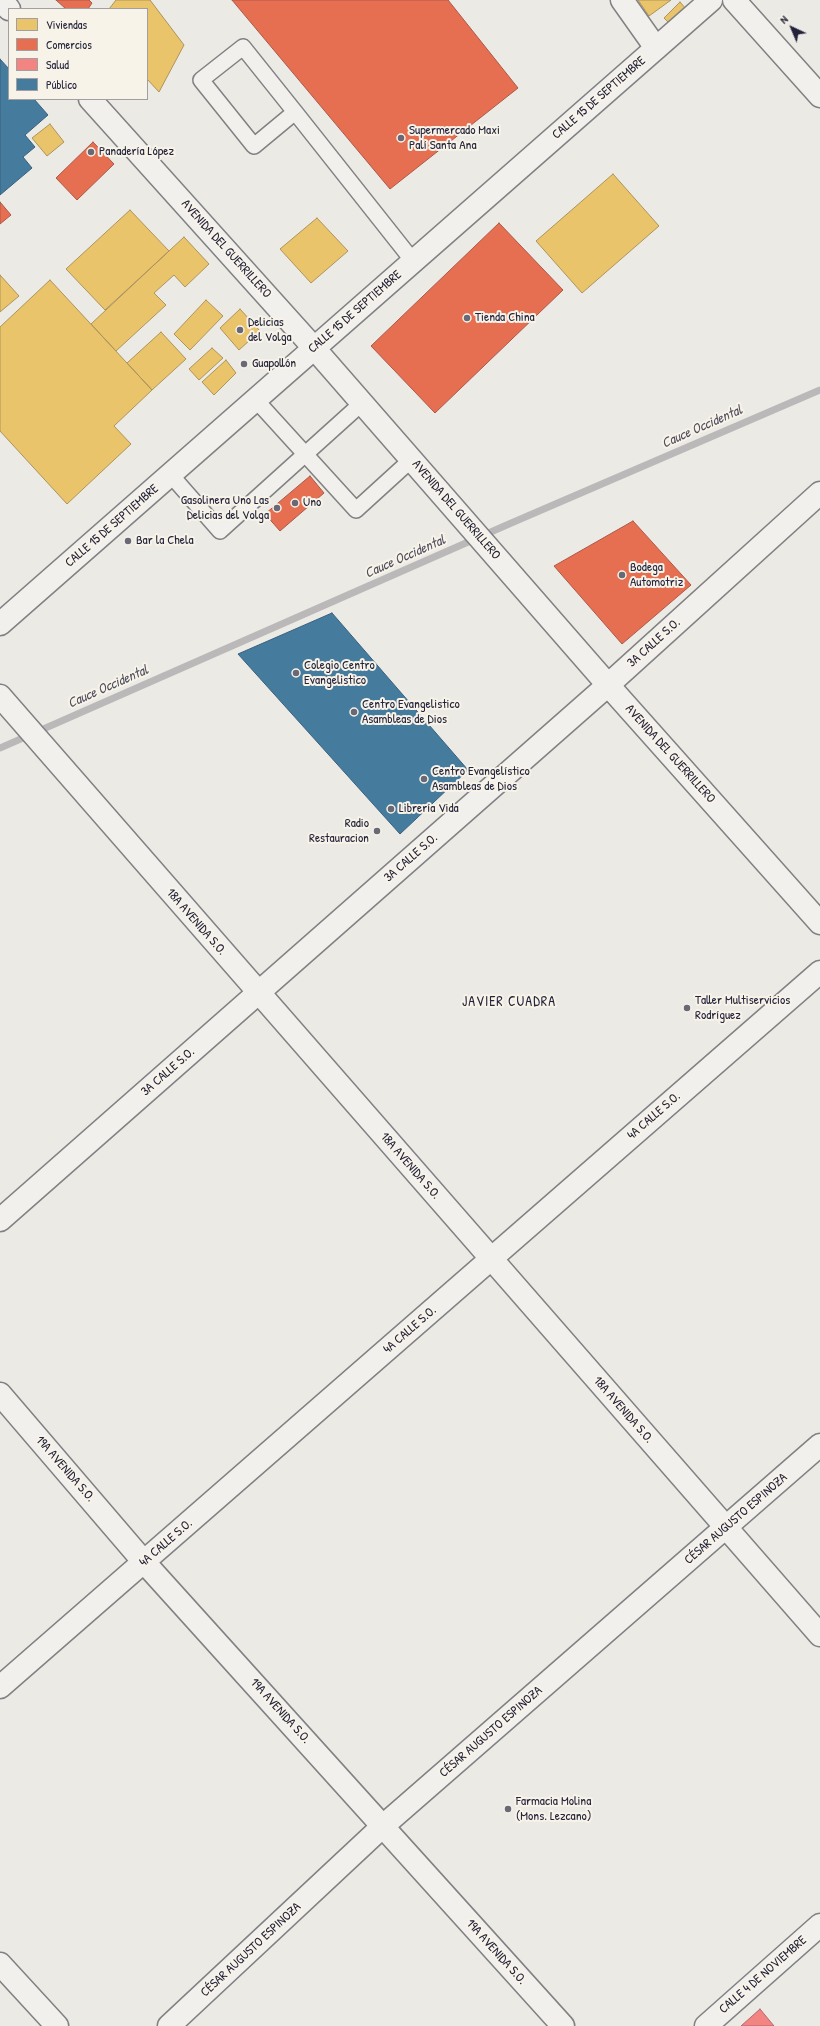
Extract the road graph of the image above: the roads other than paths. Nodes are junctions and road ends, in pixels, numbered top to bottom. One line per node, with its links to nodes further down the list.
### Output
1 (1, 0): 5 (street)
2 (622, 0): 6 (street)
3 (711, 0): 6 (street, CALLE 15 DE SEPTIEMBRE)
4 (734, 0): 7 (street)
5 (8, 8)
6 (656, 48): 10 (street, CALLE 15 DE SEPTIEMBRE)
7 (820, 96)
8 (91, 100): 11 (street, AVENIDA DEL GUERRILLERO)
9 (295, 112): 9 (lane); 10 (lane)
10 (413, 261): 11 (street, CALLE 15 DE SEPTIEMBRE)
11 (314, 348): 12 (street, CALLE 15 DE SEPTIEMBRE); 13 (street, AVENIDA DEL GUERRILLERO)
12 (256, 399): 14 (lane); 16 (street, CALLE 15 DE SEPTIEMBRE)
13 (362, 403): 14 (lane); 15 (street, AVENIDA DEL GUERRILLERO)
14 (305, 454): 15 (lane); 16 (lane)
15 (412, 458): 19 (street, AVENIDA DEL GUERRILLERO)
16 (170, 474): 18 (street, CALLE 15 DE SEPTIEMBRE)
17 (820, 493): 19 (street, 3A CALLE S.O.)
18 (0, 624)
19 (608, 685): 21 (street, AVENIDA DEL GUERRILLERO); 23 (street, 3A CALLE S.O.)
20 (0, 696): 23 (street, 18A AVENIDA S.O.)
21 (820, 923)
22 (820, 972): 25 (street, 4A CALLE S.O.)
23 (258, 993): 24 (street, 3A CALLE S.O.); 25 (street, 18A AVENIDA S.O.)
24 (0, 1220)
25 (491, 1259): 28 (street, 18A AVENIDA S.O.); 29 (street, 4A CALLE S.O.)
26 (0, 1394): 29 (street, 19A AVENIDA S.O.)
27 (820, 1445): 28 (street, CÉSAR AUGUSTO ESPINOZA)
28 (726, 1528): 30 (street, 18A AVENIDA S.O.); 32 (street, CÉSAR AUGUSTO ESPINOZA)
29 (144, 1562): 31 (street, 4A CALLE S.O.); 32 (street, 19A AVENIDA S.O.)
30 (820, 1635)
31 (0, 1687)
32 (383, 1826): 36 (street, CÉSAR AUGUSTO ESPINOZA); 37 (street, 19A AVENIDA S.O.)
33 (820, 1925): 38 (street, CALLE 4 DE NOVIEMBRE)
34 (0, 1964): 35 (street)
35 (57, 2026)
36 (169, 2026)
37 (563, 2026)
38 (706, 2026)

